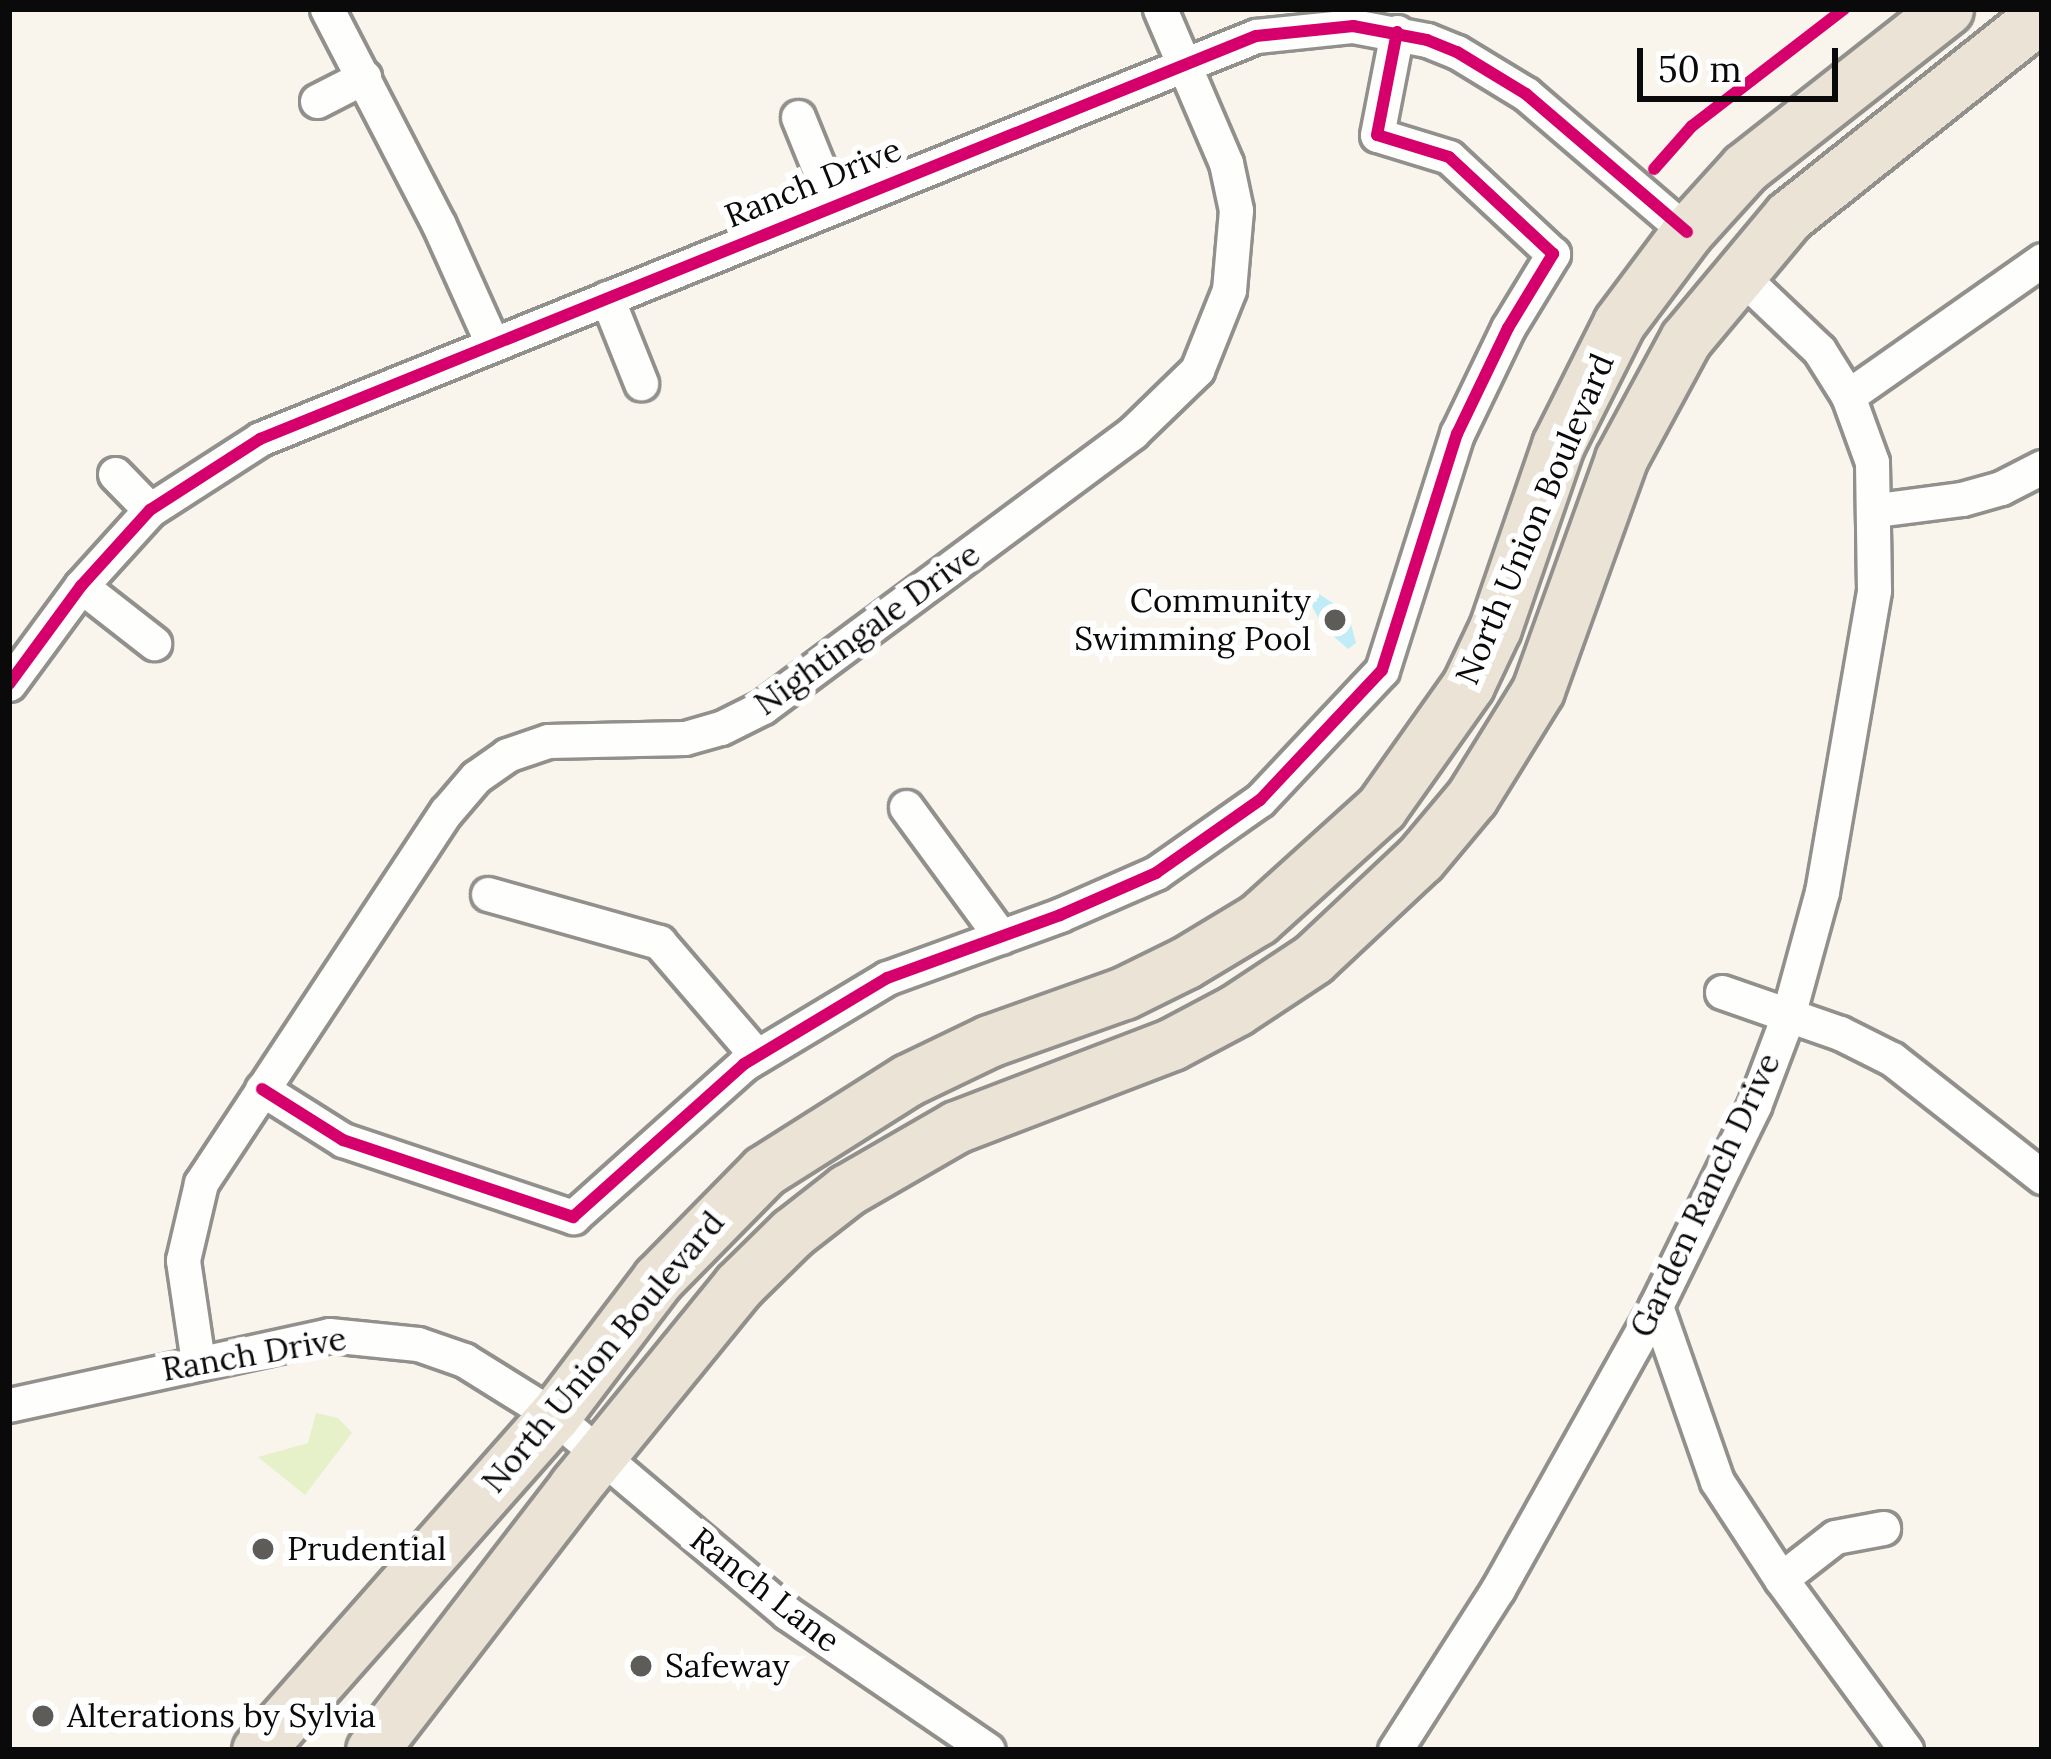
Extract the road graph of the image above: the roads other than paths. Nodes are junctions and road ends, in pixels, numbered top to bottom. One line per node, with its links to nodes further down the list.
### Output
1 (327, 9): 7 (street)
2 (1160, 9): 6 (street, Nightingale Drive)
3 (1947, 9): 11 (main road, North Union Boulevard)
4 (2042, 15): 13 (main road, North Union Boulevard)
5 (1396, 32): 6 (street, Ranch Drive); 11 (street, Ranch Drive); 27 (street)
6 (1183, 62): 10 (street, Ranch Drive); 31 (street, Nightingale Drive)
7 (364, 77): 8 (street); 15 (street)
8 (317, 101)
9 (797, 117): 10 (street, Ranch Drive)
10 (833, 203): 14 (street, Ranch Drive)
11 (1687, 232): 36 (main road, North Union Boulevard)
12 (2042, 260): 17 (street)
13 (1738, 273): 17 (street, Garden Ranch Drive); 37 (main road, North Union Boulevard)
14 (607, 298): 15 (street, Ranch Drive); 16 (street)
15 (492, 344): 20 (street, Ranch Drive)
16 (641, 382)
17 (1848, 396): 21 (street, Garden Ranch Drive)
18 (2042, 467): 21 (street)
19 (115, 474): 20 (street)
20 (150, 510): 22 (street, Ranch Drive)
21 (1877, 510): 29 (street, Garden Ranch Drive)
22 (81, 586): 23 (street); 24 (street, Ranch Drive)
23 (154, 643)
24 (9, 684)
25 (905, 807): 27 (street)
26 (488, 894): 30 (street)
27 (1001, 937): 30 (street)
28 (1721, 992): 29 (street)
29 (1788, 1016): 32 (street); 33 (street, Garden Ranch Drive)
30 (757, 1056): 31 (street)
31 (262, 1089): 34 (street, Nightingale Drive)
32 (2042, 1177)
33 (1656, 1306): 39 (street); 43 (street, Garden Ranch Drive)
34 (198, 1361): 35 (street, Ranch Drive); 36 (street, Ranch Drive)
35 (9, 1405)
36 (554, 1416): 37 (street, Ranch Lane); 40 (main road, North Union Boulevard)
37 (600, 1456): 41 (main road, North Union Boulevard); 42 (street, Ranch Lane)
38 (1883, 1528): 39 (street)
39 (1780, 1580): 44 (street)
40 (258, 1750)
41 (372, 1750)
42 (988, 1750)
43 (1395, 1750)
44 (1906, 1750)

